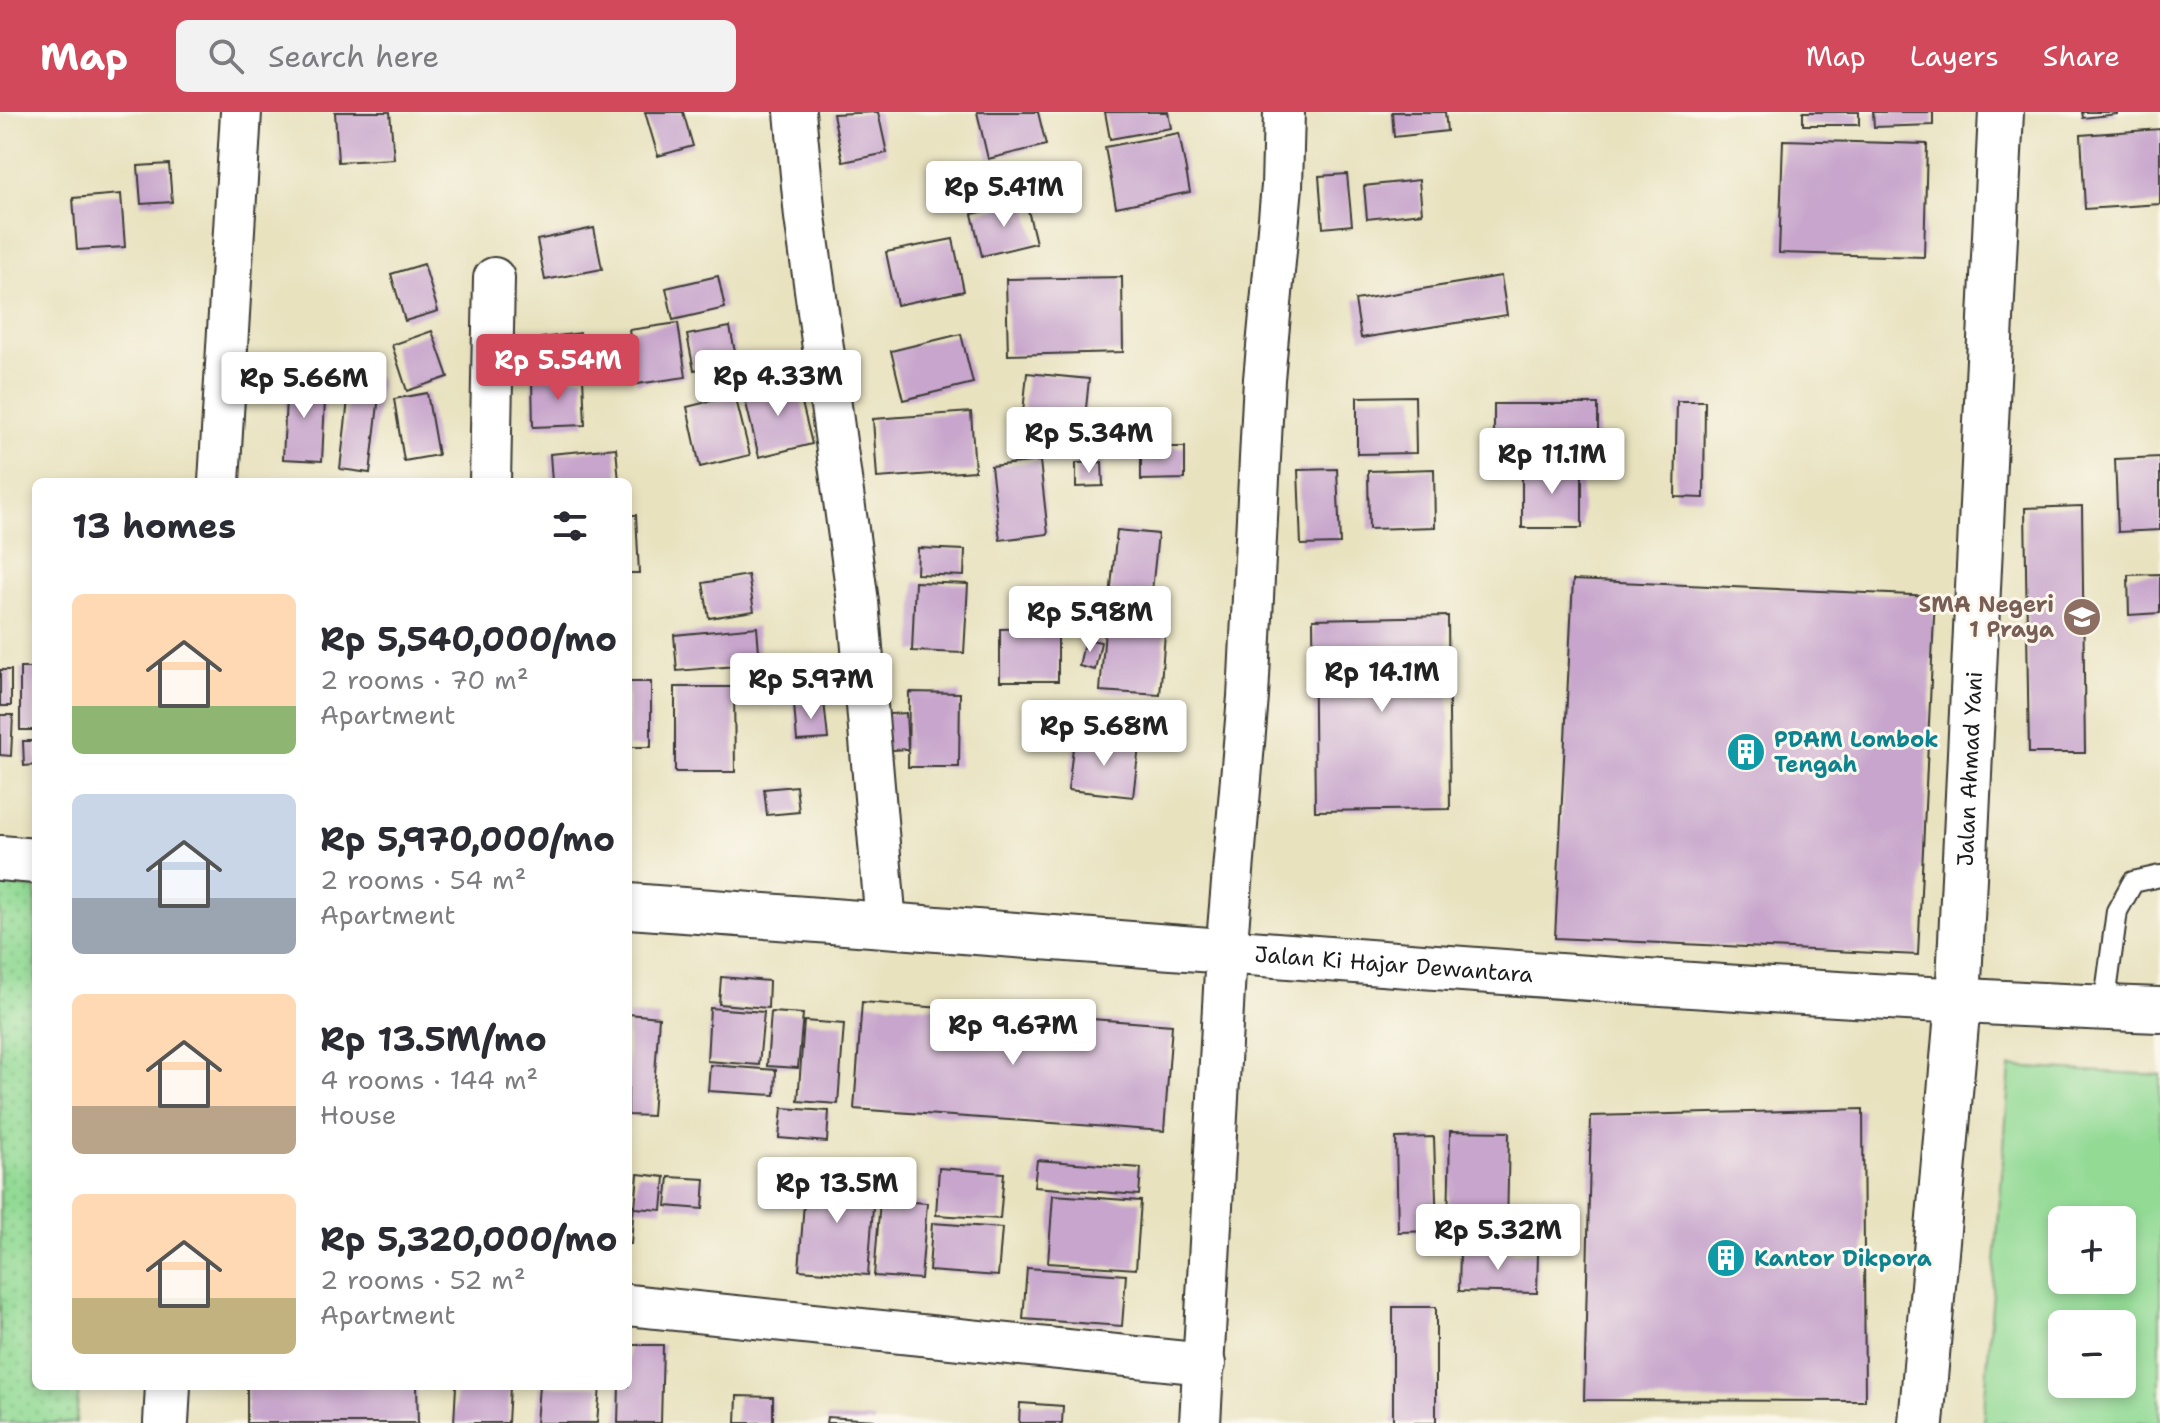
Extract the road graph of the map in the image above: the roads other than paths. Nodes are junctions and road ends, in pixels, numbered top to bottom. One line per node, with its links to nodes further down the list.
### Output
1 (241, 112): 6 (street)
2 (795, 112): 12 (street)
3 (1284, 112): 13 (street)
4 (2001, 112): 14 (street, Jalan Ahmad Yani)
5 (494, 278): 7 (street)
6 (219, 478)
7 (490, 478)
8 (0, 858): 9 (street)
9 (32, 861)
10 (2160, 876): 15 (lane)
11 (632, 906): 12 (street, Jalan Ki Hajar Dewantara)
12 (886, 924): 13 (street, Jalan Ki Hajar Dewantara)
13 (1226, 953): 14 (street, Jalan Ki Hajar Dewantara); 18 (street)
14 (1958, 1002): 15 (street, Jalan Ki Hajar Dewantara); 22 (street, Jalan Ahmad Yani)
15 (2104, 1008): 16 (street, Jalan Ki Hajar Dewantara)
16 (2160, 1010)
17 (632, 1305): 18 (street)
18 (1205, 1364): 21 (street)
19 (168, 1390): 20 (street)
20 (166, 1423)
21 (1200, 1423)
22 (1921, 1423)

